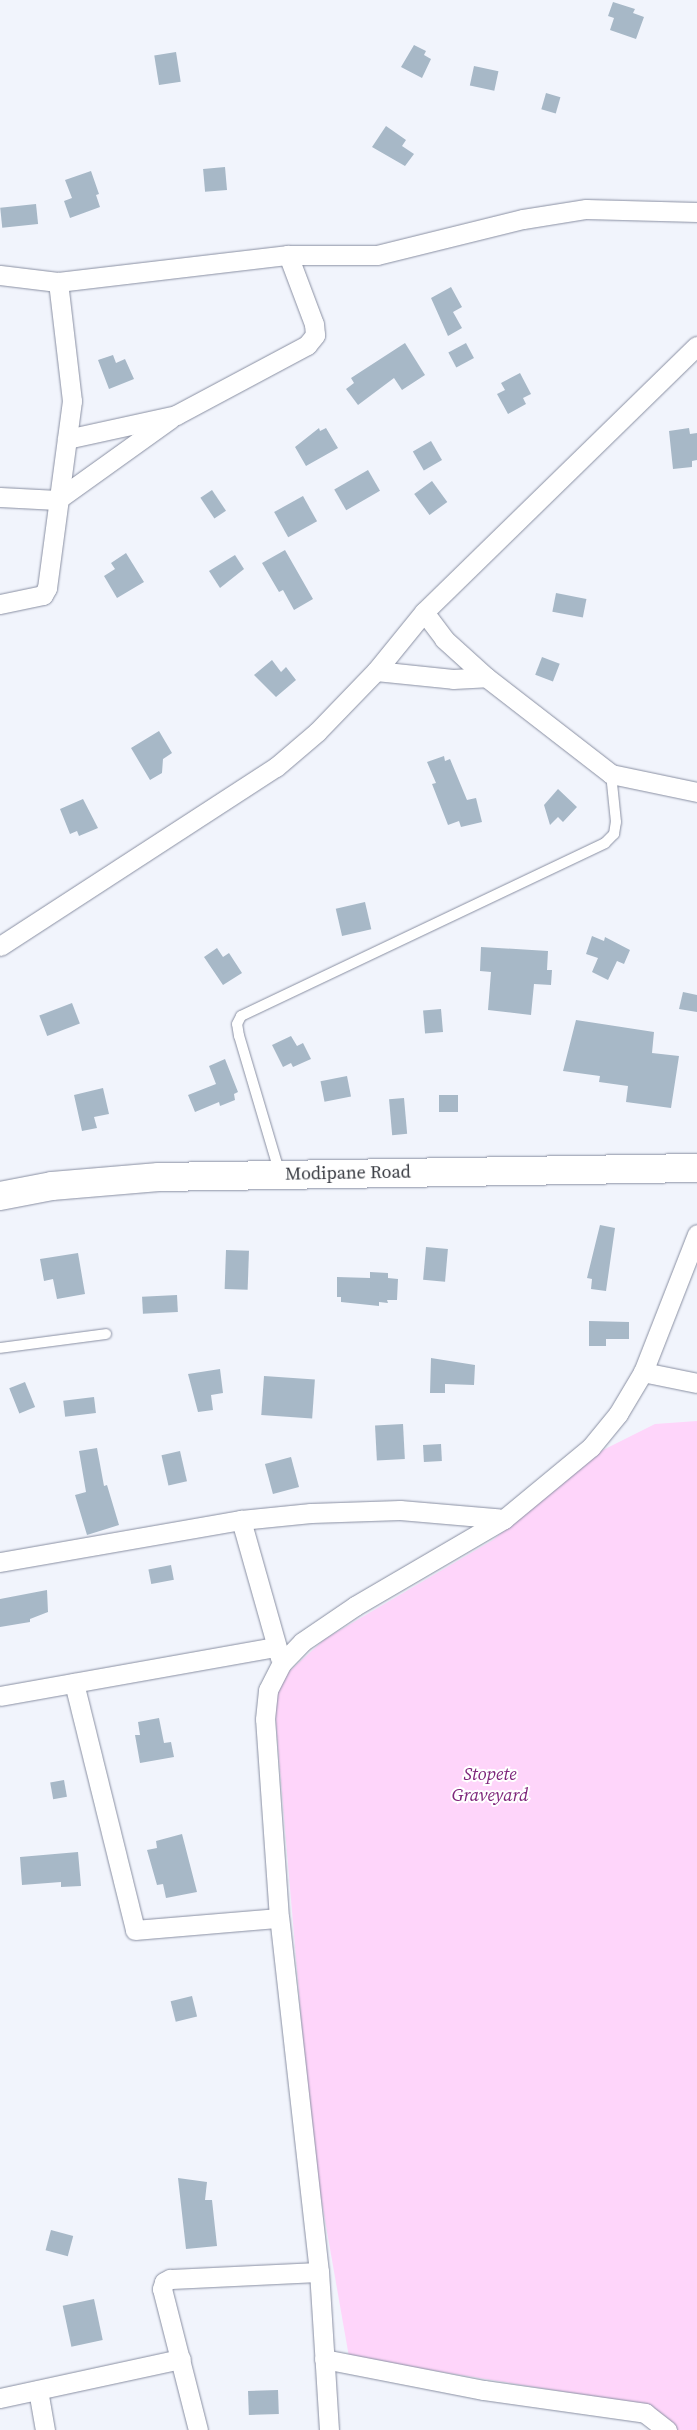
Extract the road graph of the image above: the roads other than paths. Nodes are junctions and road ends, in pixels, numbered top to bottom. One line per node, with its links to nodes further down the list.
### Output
1 (697, 212): 2 (street)
2 (288, 255): 4 (street); 6 (street)
3 (0, 275): 4 (street)
4 (58, 282): 7 (street)
5 (697, 346): 11 (street)
6 (176, 415): 7 (street); 9 (street)
7 (67, 439): 9 (street)
8 (0, 497): 9 (street)
9 (57, 500): 10 (street)
10 (0, 604)
11 (424, 612): 12 (street); 13 (street)
12 (376, 671): 13 (street); 16 (street)
13 (486, 677): 14 (street)
14 (611, 774): 15 (street); 18 (lane)
15 (697, 792)
16 (0, 946)
17 (697, 1168): 18 (main road, Modipane Road)
18 (280, 1174): 19 (main road, Modipane Road)
19 (0, 1196)
20 (697, 1234): 23 (street)
21 (106, 1334): 22 (lane)
22 (0, 1348)
23 (642, 1372): 24 (street); 25 (street)
24 (697, 1383)
25 (504, 1518): 26 (street); 28 (street)
26 (241, 1520): 27 (street); 28 (street)
27 (0, 1562)
28 (278, 1655): 29 (street); 31 (street)
29 (74, 1683): 30 (street); 31 (street)
30 (0, 1696)
31 (279, 1918): 32 (street)
32 (319, 2272): 33 (street); 34 (street)
33 (181, 2358): 35 (street); 38 (street)
34 (324, 2360): 39 (street); 40 (street)
35 (38, 2390): 36 (street); 37 (street)
36 (0, 2398)
37 (44, 2430)
38 (198, 2430)
39 (328, 2430)
40 (667, 2430)

